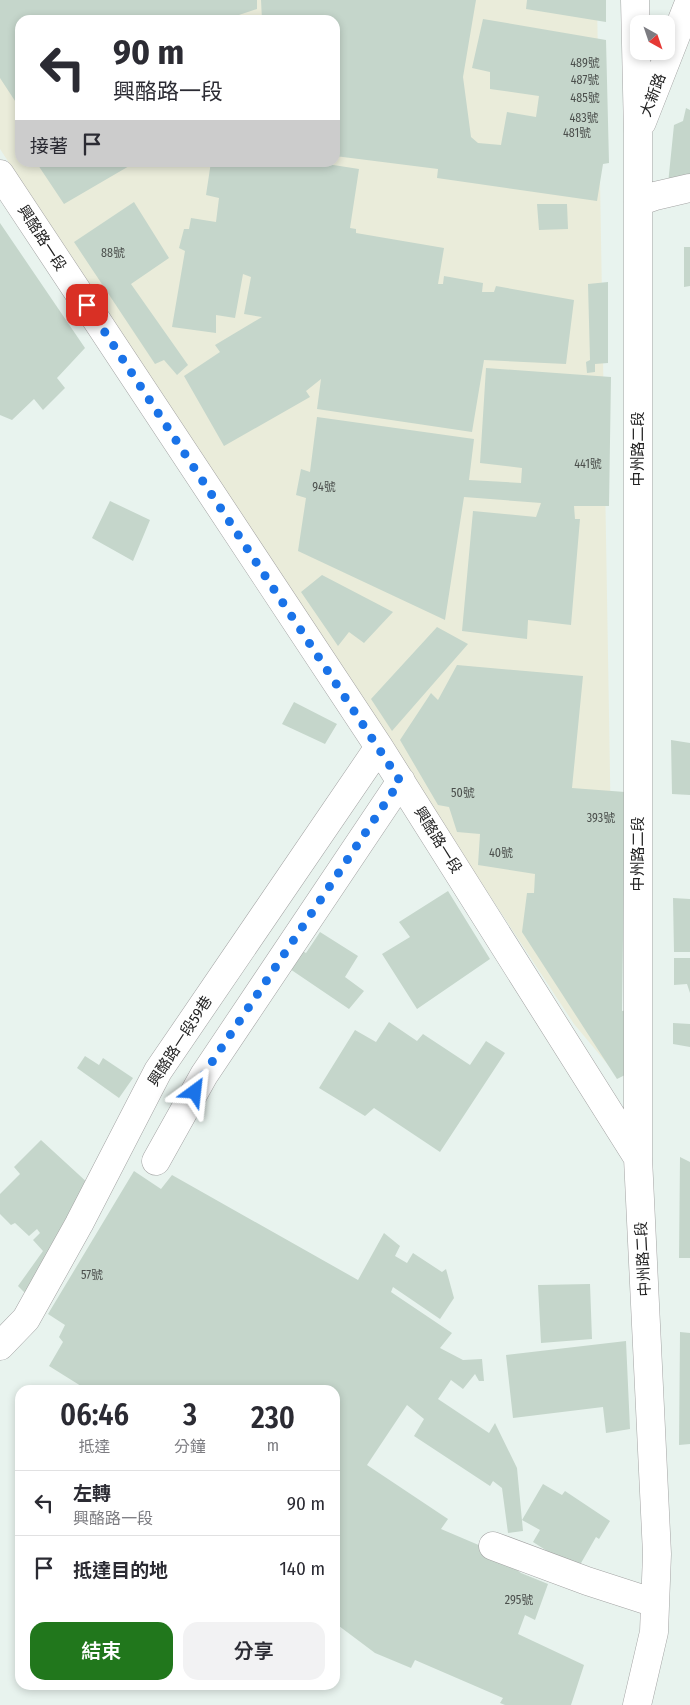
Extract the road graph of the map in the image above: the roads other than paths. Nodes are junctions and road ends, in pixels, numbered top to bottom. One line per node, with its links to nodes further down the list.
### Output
1 (635, 0): 3 (street, 中州路二段)
2 (690, 0): 3 (street, 大新路)
3 (638, 133): 6 (street, 中州路二段)
4 (0, 174): 7 (street, 興酪路一段)
5 (690, 188): 6 (street)
6 (638, 202): 9 (street, 中州路二段)
7 (379, 748): 8 (street, 興酪路一段); 11 (street, 興酪路一段59巷)
8 (400, 781): 9 (street, 興酪路一段); 10 (street)
9 (638, 1158): 13 (street, 中州路二段)
10 (156, 1161)
11 (0, 1346)
12 (493, 1546): 13 (street)
13 (655, 1603): 14 (street, 中州路二段)
14 (637, 1705)

